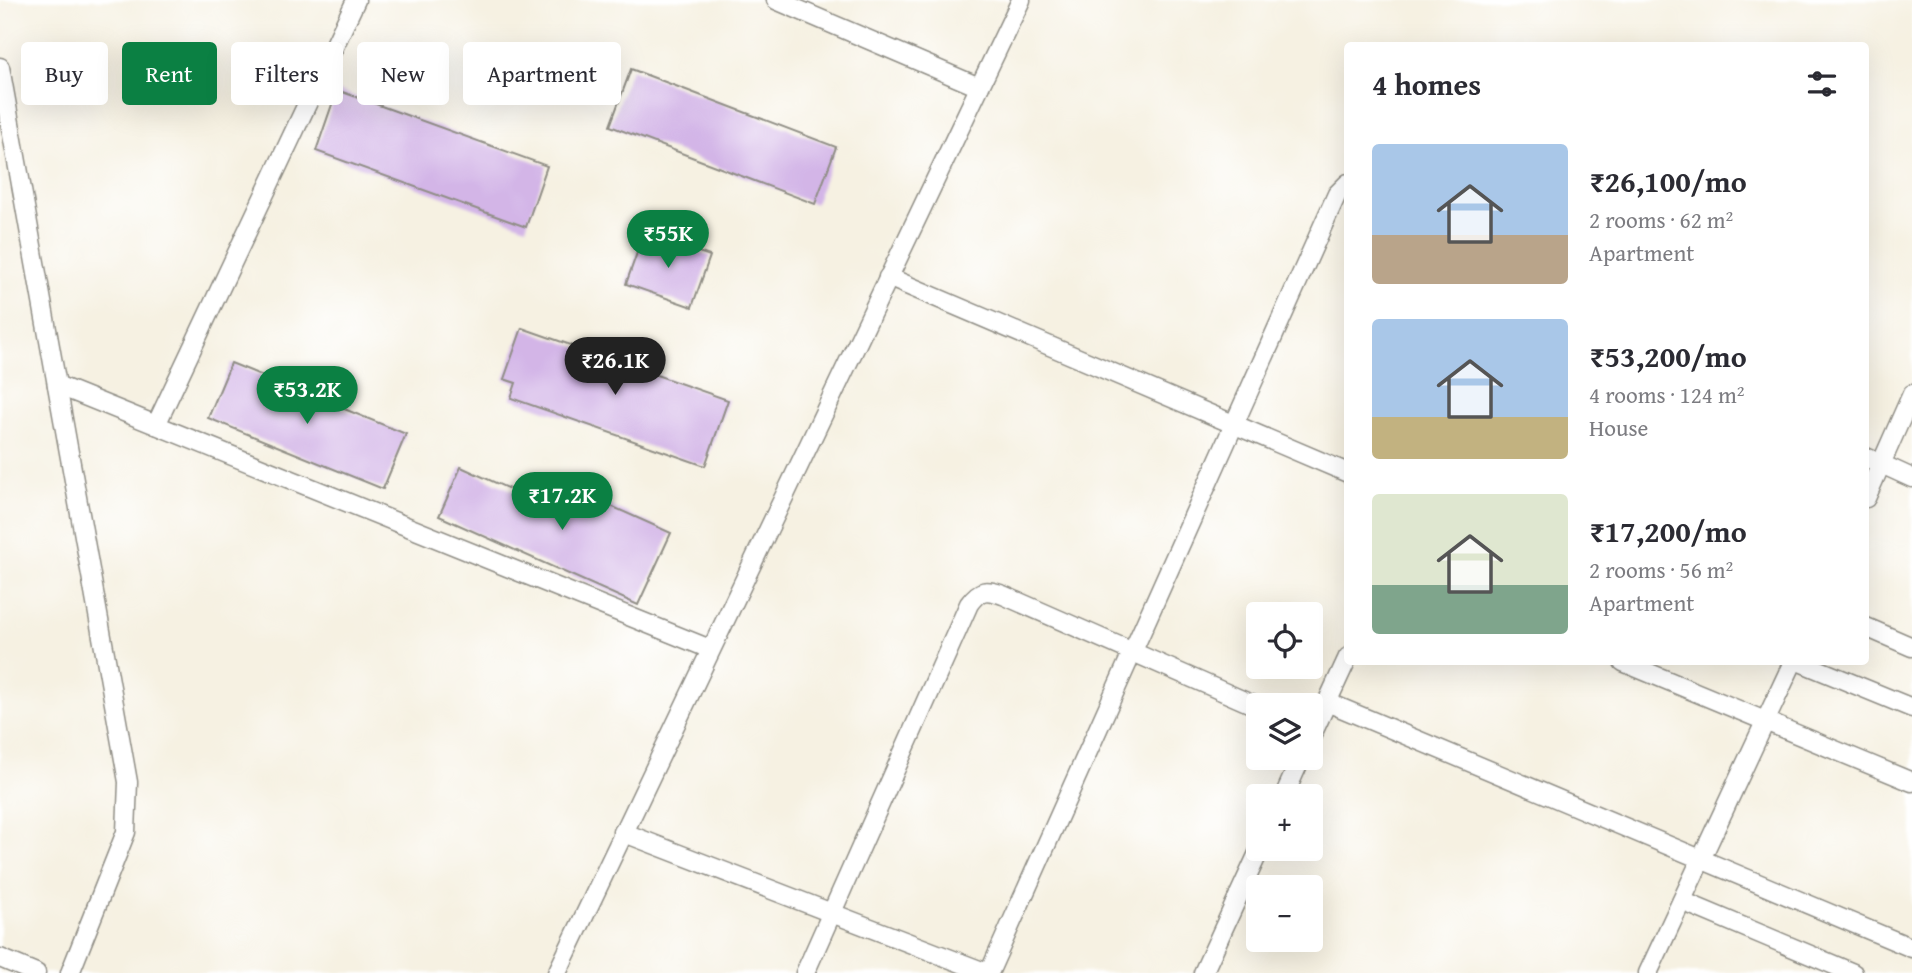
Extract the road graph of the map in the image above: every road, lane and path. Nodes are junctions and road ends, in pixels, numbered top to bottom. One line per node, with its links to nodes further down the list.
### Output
1 (356, 0): 11 (lane)
2 (776, 0): 5 (lane)
3 (1021, 0): 5 (lane)
4 (0, 67): 8 (lane)
5 (979, 87): 7 (lane)
6 (1344, 187): 10 (lane)
7 (888, 277): 10 (lane); 18 (lane)
8 (57, 385): 11 (lane); 38 (lane)
9 (1912, 394): 12 (lane)
10 (1235, 423): 13 (lane); 19 (lane)
11 (156, 425): 18 (lane)
12 (1873, 460): 14 (lane); 15 (lane)
13 (1344, 471)
14 (1912, 478)
15 (1869, 482)
16 (1869, 628): 17 (lane)
17 (1912, 647)
18 (710, 649): 30 (lane)
19 (1133, 652): 24 (lane); 34 (lane); 41 (lane)
20 (1344, 665): 25 (lane)
21 (1630, 665): 28 (lane)
22 (1792, 665): 28 (lane)
23 (1807, 665): 26 (lane)
24 (1246, 702)
25 (1327, 702): 27 (lane); 31 (lane)
26 (1912, 708)
27 (1323, 710)
28 (1765, 721): 29 (lane); 31 (lane)
29 (1912, 782)
30 (622, 831): 34 (lane); 39 (lane)
31 (1701, 859): 33 (lane); 35 (lane)
32 (1254, 861): 42 (lane)
33 (1682, 901): 43 (lane); 44 (lane)
34 (832, 913): 40 (lane); 41 (lane)
35 (1912, 948)
36 (0, 958): 37 (lane)
37 (36, 973)
38 (70, 973)
39 (556, 973)
40 (805, 973)
41 (988, 973)
42 (1203, 973)
43 (1648, 973)
44 (1853, 973)

